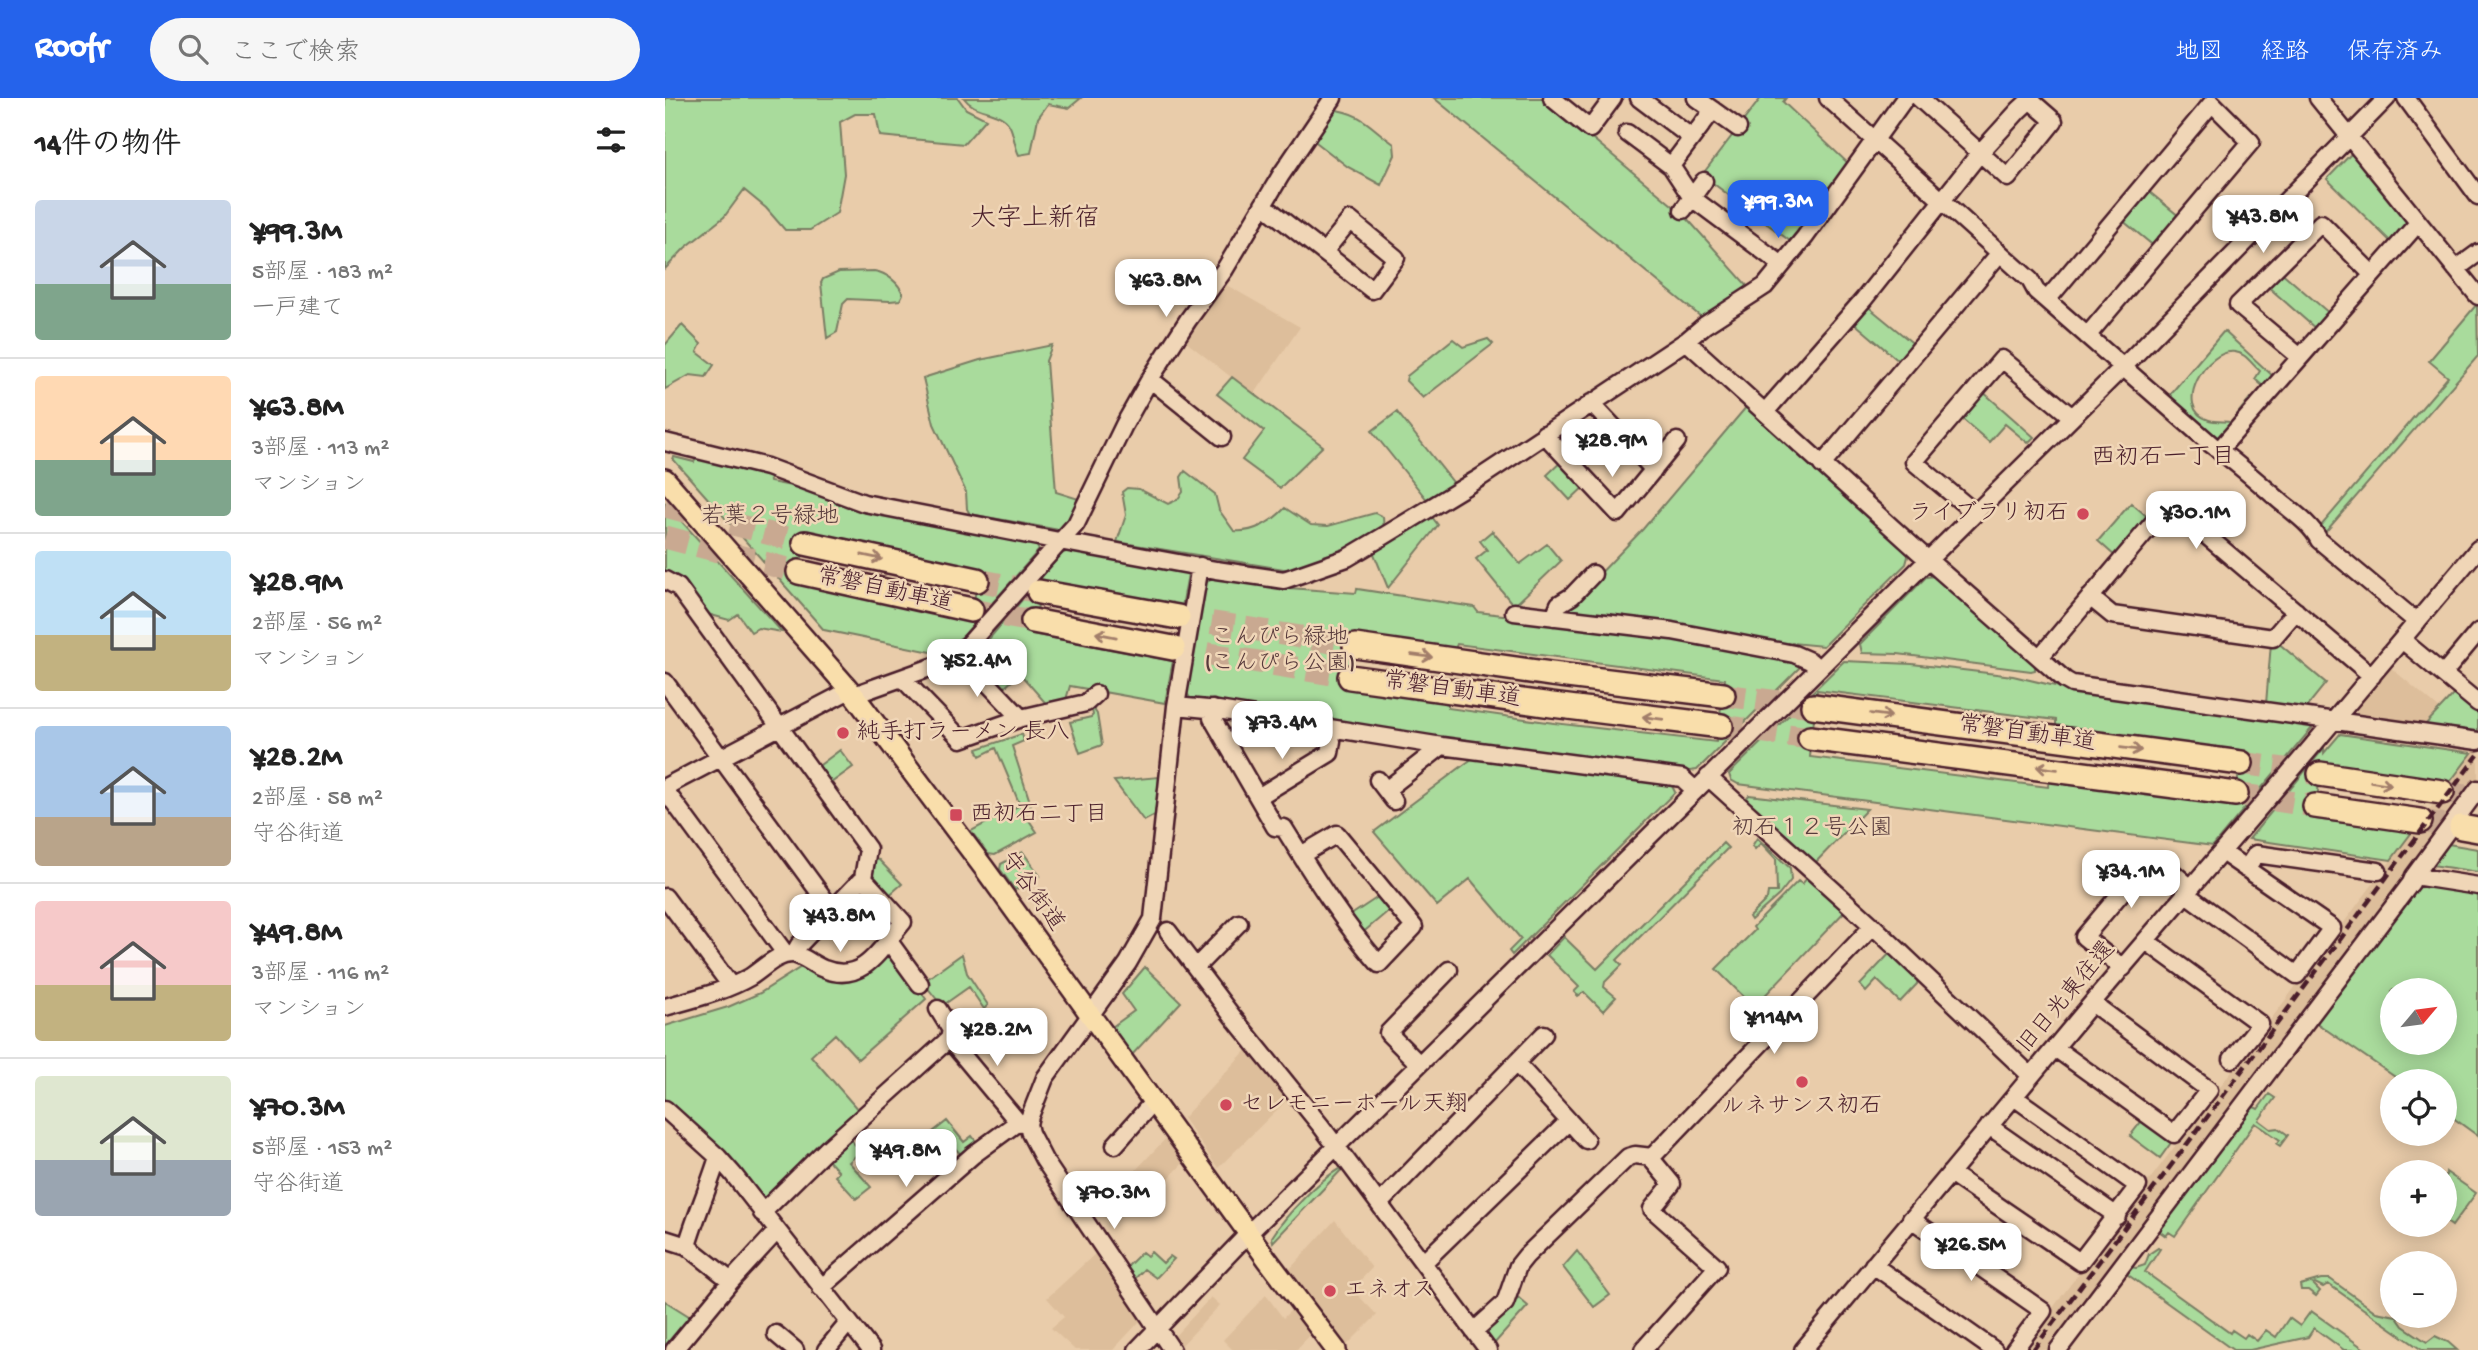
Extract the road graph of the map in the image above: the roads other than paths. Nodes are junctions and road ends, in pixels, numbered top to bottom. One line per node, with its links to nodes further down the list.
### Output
1 (1333, 98): 25 (street)
2 (1552, 98): 3 (street)
3 (1613, 98)
4 (1639, 98): 17 (street)
5 (1696, 98): 13 (street)
6 (1905, 98): 18 (street)
7 (1919, 98): 19 (street)
8 (2318, 98): 16 (street)
9 (2388, 98): 16 (street)
10 (2406, 98): 22 (street)
11 (2025, 100): 19 (street); 19 (street)
12 (1837, 101): 18 (street)
13 (1713, 110): 14 (street); 17 (street)
14 (1738, 128)
15 (1627, 133): 20 (street)
16 (2350, 136): 26 (street); 38 (street)
17 (1692, 138): 20 (street)
18 (1875, 142): 23 (street); 30 (street)
19 (1979, 154): 23 (street)
20 (1671, 166): 24 (street)
21 (1705, 181): 24 (street)
22 (2478, 196)
23 (1941, 202): 29 (street); 41 (street)
24 (1687, 204): 30 (street)
25 (1263, 205): 27 (street); 39 (street)
26 (2418, 223): 31 (street); 32 (street)
27 (1324, 252): 27 (street)
28 (2478, 253): 31 (street)
29 (1999, 254): 34 (street); 48 (street)
30 (1782, 265): 36 (street)
31 (2456, 269): 33 (street)
32 (2372, 274): 37 (street); 37 (street)
33 (2478, 296)
34 (2047, 300): 35 (street); 35 (street)
35 (2087, 336): 38 (street)
36 (1686, 341): 40 (street); 41 (street)
37 (2300, 357): 47 (street)
38 (2123, 367): 42 (street); 47 (street)
39 (1150, 379): 44 (street); 52 (street)
40 (1591, 402): 43 (street); 49 (street)
41 (1765, 412): 48 (street)
42 (2072, 417): 51 (street); 51 (street)
43 (1545, 434): 49 (street); 56 (street)
44 (1222, 437)
45 (665, 442): 52 (street)
46 (1677, 442): 49 (street)
47 (2219, 450): 69 (street)
48 (1822, 465): 55 (street)
49 (1654, 470)
50 (665, 479): 82 (main road, 守谷街道)
51 (1975, 513): 55 (street)
52 (1059, 541): 56 (street); 74 (street)
53 (805, 543): 60 (highway, 常磐自動車道, one-way to 60)
54 (2478, 549): 69 (street, 旧日光東往還)
55 (1927, 559): 75 (street); 76 (street)
56 (1200, 566): 86 (street)
57 (799, 572): 63 (highway, 常磐自動車道)
58 (1593, 574): 67 (street)
59 (665, 580): 92 (street)
60 (977, 580)
61 (1039, 592): 66 (highway)
62 (2090, 597): 64 (street); 64 (street); 75 (street)
63 (971, 610)
64 (2296, 611): 78 (street)
65 (1514, 612): 67 (street)
66 (1178, 617)
67 (1554, 617): 76 (street)
68 (1033, 621): 73 (highway, one-way to 68)
69 (2417, 622): 71 (street, 旧日光東往還)
70 (2478, 632): 77 (street)
71 (2402, 640): 77 (street); 78 (street, 旧日光東往還)
72 (1355, 646): 84 (highway, 常磐自動車道, one-way to 84)
73 (1173, 648)
74 (960, 654): 80 (street); 89 (street)
75 (2040, 657): 90 (street)
76 (1818, 668): 100 (street)
77 (2443, 674): 85 (street)
78 (2372, 676): 90 (street, 旧日光東往還)
79 (1350, 677): 91 (highway, 常磐自動車道, one-way to 79)
80 (903, 679): 82 (street); 89 (street)
81 (665, 682): 97 (street)
82 (852, 693): 92 (street); 134 (main road, 守谷街道)
83 (1096, 694): 89 (street)
84 (1723, 695)
85 (2478, 703)
86 (1176, 706): 88 (street); 134 (street)
87 (1813, 706): 98 (highway, 常磐自動車道, one-way to 98)
88 (1213, 709): 93 (street); 107 (street)
89 (1021, 718)
90 (2333, 721): 95 (street); 110 (street, 旧日光東往還, bridge)
91 (1721, 726)
92 (778, 728): 97 (street); 115 (street)
93 (1322, 728): 96 (street); 107 (street)
94 (1810, 738): 106 (highway, 常磐自動車道, one-way to 94)
95 (2478, 741)
96 (1442, 746): 103 (street); 104 (street)
97 (721, 759): 101 (street); 119 (street)
98 (2241, 763)
99 (2320, 774): 105 (highway, one-way to 105)
100 (1708, 777): 103 (street); 121 (street)
101 (665, 788): 125 (street)
102 (2478, 789): 114 (street)
103 (1695, 790): 140 (street)
104 (1386, 791)
105 (2442, 792)
106 (2236, 794)
107 (1258, 797): 111 (street)
108 (2315, 806): 109 (highway)
109 (2420, 821)
110 (2222, 852): 112 (street); 117 (street, 旧日光東往還)
111 (1301, 855): 111 (street)
112 (2246, 869): 113 (street); 117 (street)
113 (2378, 871)
114 (2414, 876): 116 (street); 182 (street)
115 (863, 878): 119 (street); 123 (street)
116 (2478, 886)
117 (2188, 891): 124 (street, 旧日光東往還); 127 (street)
118 (665, 897): 130 (street)
119 (833, 911): 125 (street)
120 (1239, 923): 126 (street)
121 (1873, 926): 141 (street); 152 (street)
122 (1168, 931): 126 (street)
123 (888, 940): 125 (street); 129 (street)
124 (2146, 941): 127 (street, 旧日光東往還); 138 (street)
125 (789, 953): 130 (street)
126 (1196, 967): 150 (street)
127 (2123, 968): 131 (street, 旧日光東往還)
128 (1449, 970): 140 (street)
129 (920, 984)
130 (731, 986): 132 (street)
131 (2092, 1003): 137 (street, 旧日光東往還); 137 (street)
132 (665, 1007)
133 (938, 1009): 136 (street)
134 (1091, 1017): 143 (main road, 守谷街道); 146 (street)
135 (1544, 1034): 139 (street)
136 (949, 1038): 146 (street); 155 (street)
137 (2055, 1048): 141 (street, 旧日光東往還)
138 (2232, 1059)
139 (1516, 1063): 145 (street); 154 (street)
140 (1419, 1064): 150 (street)
141 (2031, 1076): 142 (street, 旧日光東往還)
142 (2014, 1097): 147 (street, 旧日光東往還); 156 (street)
143 (1153, 1102): 149 (street); 159 (main road, 守谷街道)
144 (665, 1109): 151 (street)
145 (1569, 1121): 148 (street); 162 (street)
146 (1023, 1123): 165 (street); 167 (street)
147 (1989, 1126): 153 (street, 旧日光東往還); 156 (street)
148 (1586, 1140)
149 (1115, 1145)
150 (1336, 1147): 154 (street); 159 (street)
151 (717, 1157): 155 (street); 161 (street)
152 (1652, 1157): 168 (street); 178 (street)
153 (1950, 1173): 156 (street); 157 (street, 旧日光東往還)
154 (1379, 1204): 162 (street)
155 (762, 1213): 158 (street)
156 (2117, 1216)
157 (1911, 1219): 163 (street, 旧日光東往還); 181 (street)
158 (776, 1232): 164 (street); 165 (street)
159 (1248, 1234): 167 (street); 176 (main road, 守谷街道)
160 (665, 1239): 161 (street)
161 (687, 1246): 164 (street)
162 (1423, 1263): 168 (street)
163 (1874, 1265): 179 (street, 旧日光東往還); 180 (street)
164 (731, 1281): 170 (street)
165 (821, 1288): 166 (street)
166 (849, 1322): 172 (street); 173 (street)
167 (1157, 1329): 174 (street); 175 (street)
168 (1473, 1331): 177 (street)
169 (776, 1334): 171 (street)
170 (674, 1350)
171 (795, 1350)
172 (826, 1350)
173 (871, 1350)
174 (1137, 1350)
175 (1172, 1350)
176 (1336, 1350)
177 (1488, 1350)
178 (1643, 1350)
179 (1803, 1350)
180 (1993, 1350)
181 (2014, 1350)
182 (2058, 1350)

